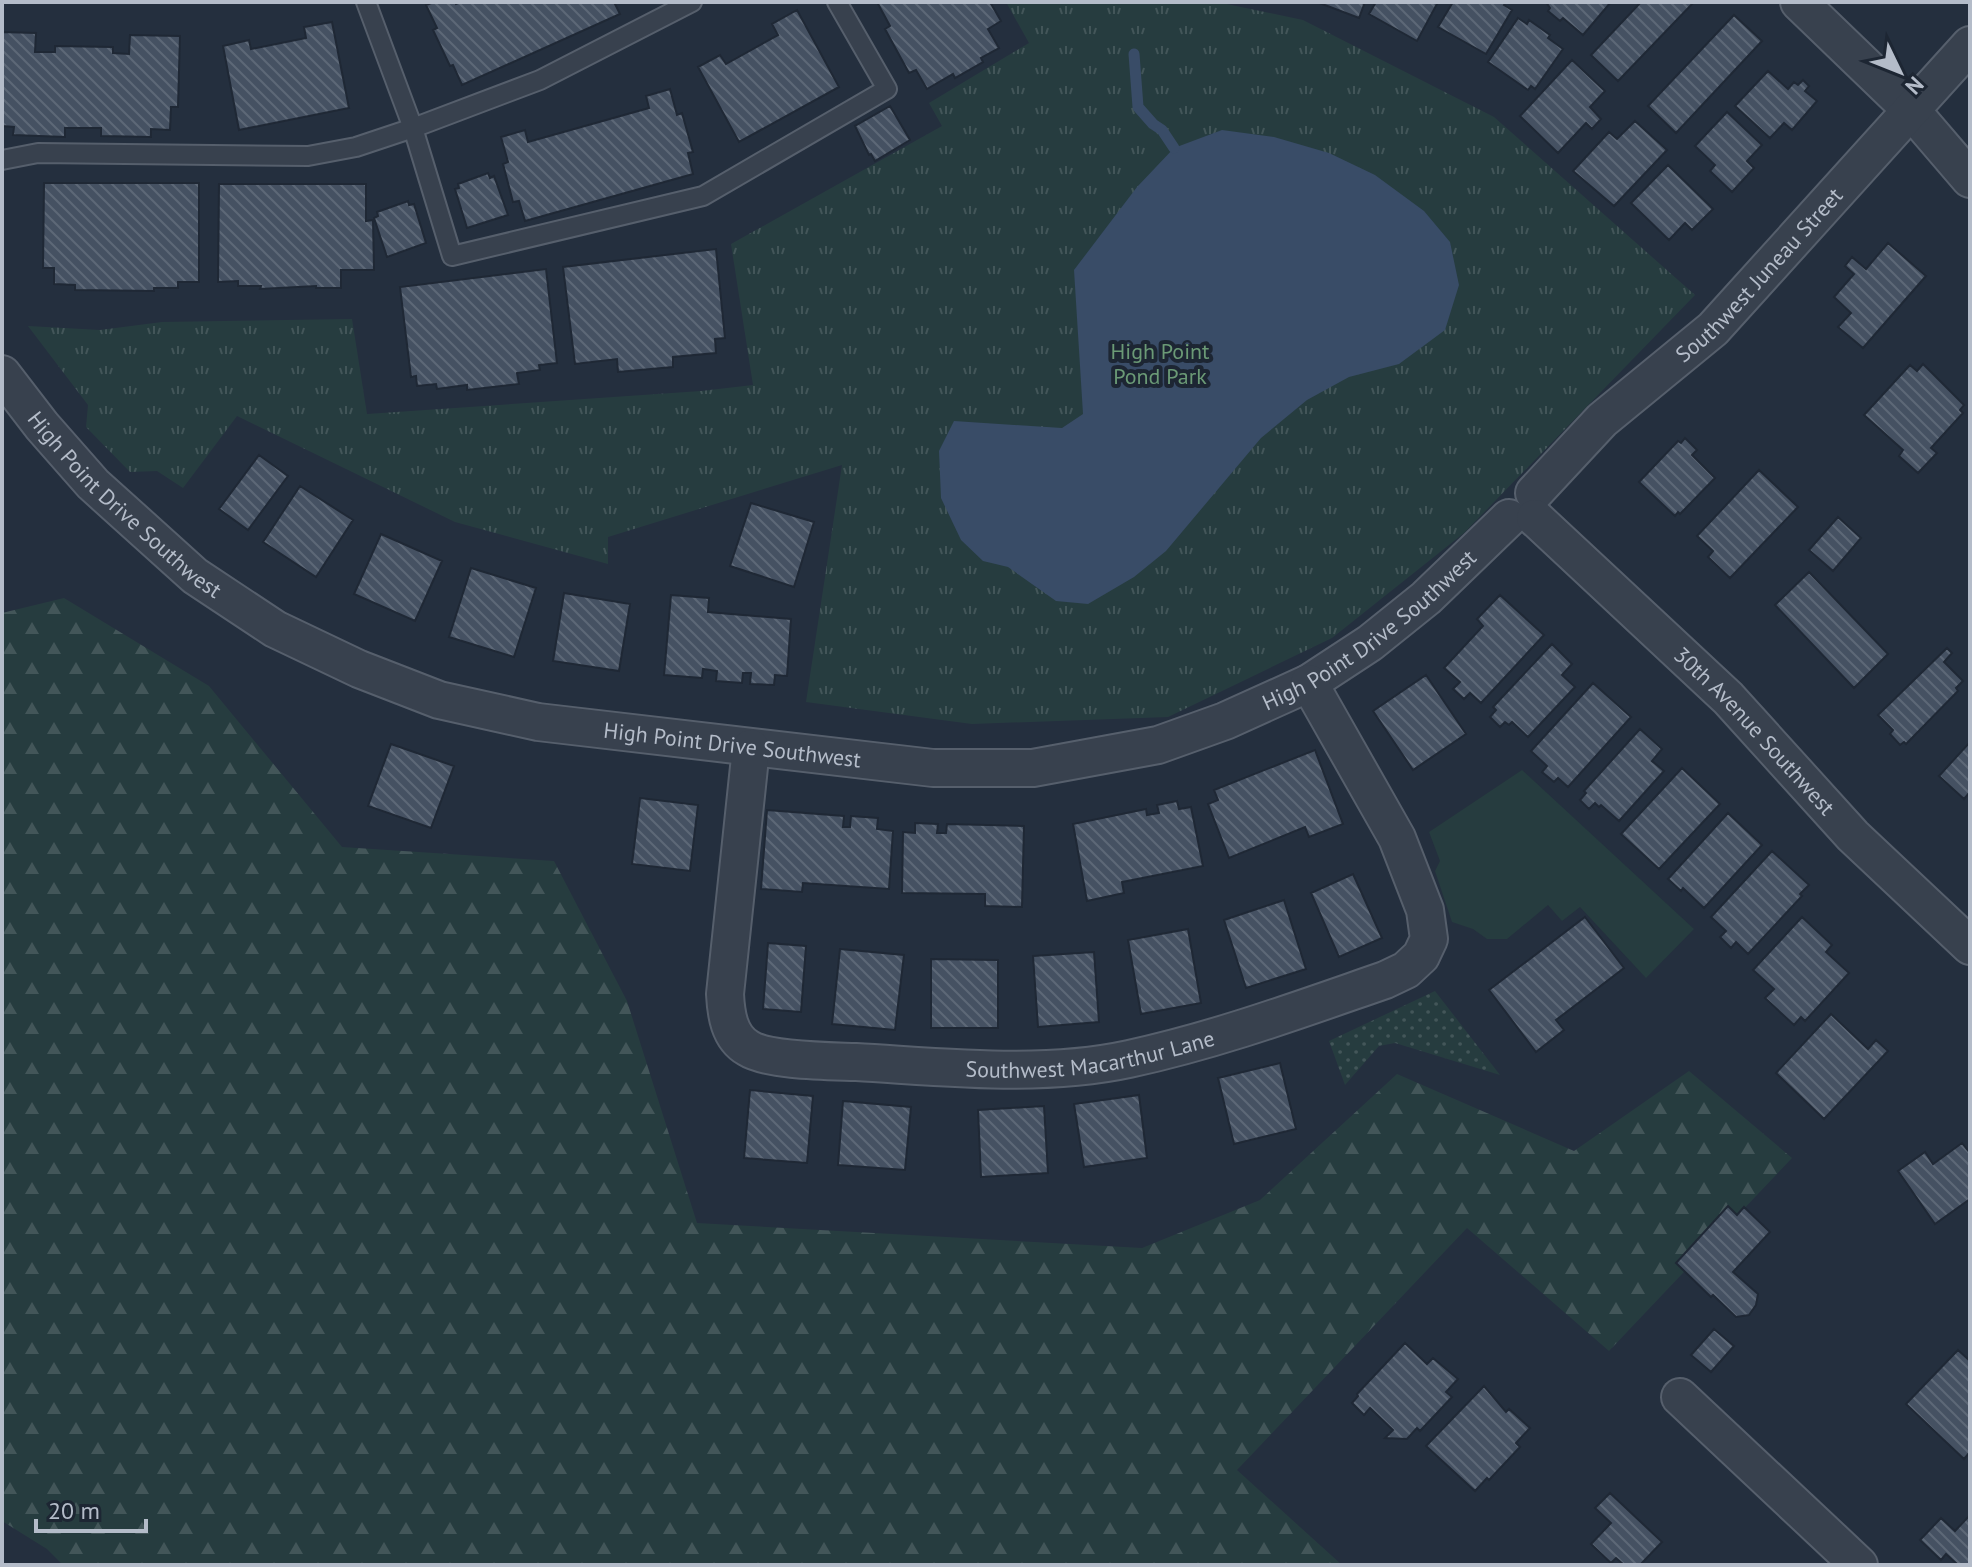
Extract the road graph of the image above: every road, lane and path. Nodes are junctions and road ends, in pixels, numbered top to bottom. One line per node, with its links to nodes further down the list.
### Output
1 (366, 2): 7 (lane)
2 (692, 2): 7 (lane)
3 (837, 2): 7 (lane)
4 (1799, 2): 6 (street)
5 (1970, 45): 6 (street, Southwest Juneau Street)
6 (1910, 109): 9 (street); 11 (street, Southwest Juneau Street)
7 (413, 128): 8 (lane)
8 (2, 160)
9 (1970, 179)
10 (2, 374): 13 (street, High Point Drive Southwest)
11 (1526, 510): 12 (street, High Point Drive Southwest); 14 (street, 30th Avenue Southwest)
12 (1309, 683): 13 (street, High Point Drive Southwest); 13 (street, Southwest Macarthur Lane)
13 (751, 748)
14 (1970, 946)
15 (1680, 1397): 16 (street)
16 (1859, 1565)

